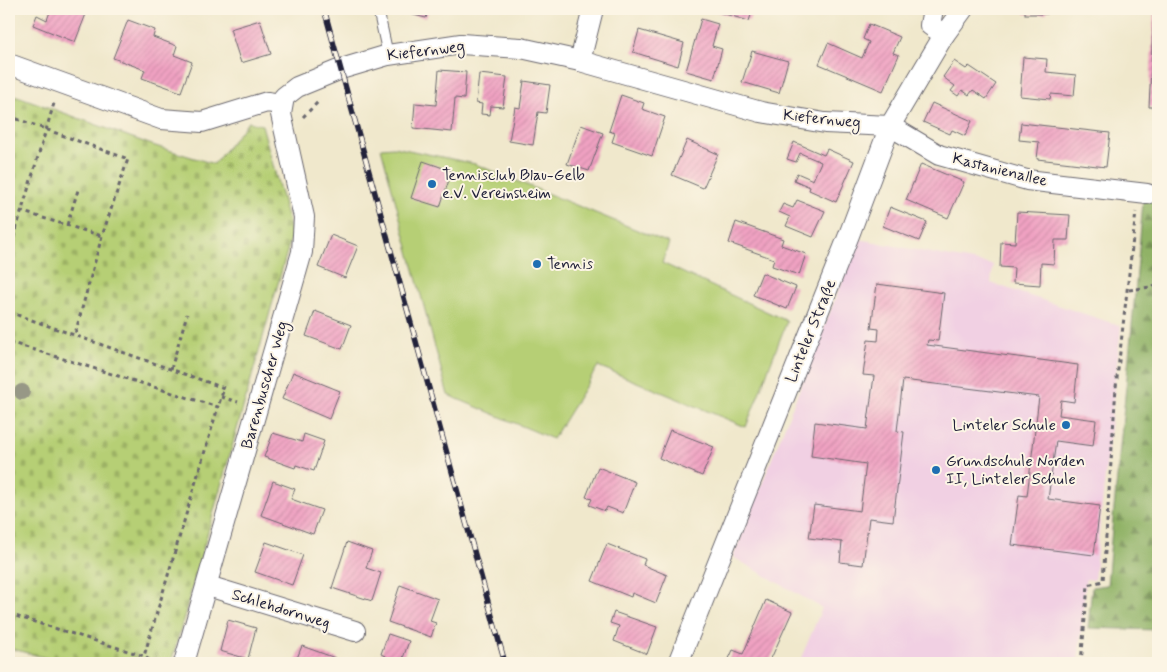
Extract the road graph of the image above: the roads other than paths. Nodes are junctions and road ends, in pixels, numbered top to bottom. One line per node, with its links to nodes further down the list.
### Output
1 (378, 9): 6 (lane)
2 (593, 9): 7 (street)
3 (933, 9): 5 (street)
4 (963, 9): 5 (street, Linteler Straße)
5 (944, 35): 10 (street, Linteler Straße)
6 (388, 55): 7 (street, Kiefernweg); 9 (street, Kiefernweg)
7 (580, 61): 10 (street, Kiefernweg)
8 (9, 64): 9 (street)
9 (281, 104): 12 (street, Barenbuscher Weg)
10 (890, 126): 11 (street, Kastanienallee); 15 (street, Linteler Straße)
11 (1142, 194)
12 (208, 586): 13 (street, Schlehdornweg); 14 (street, Barenbuscher Weg)
13 (355, 631)
14 (184, 663)
15 (678, 663)

